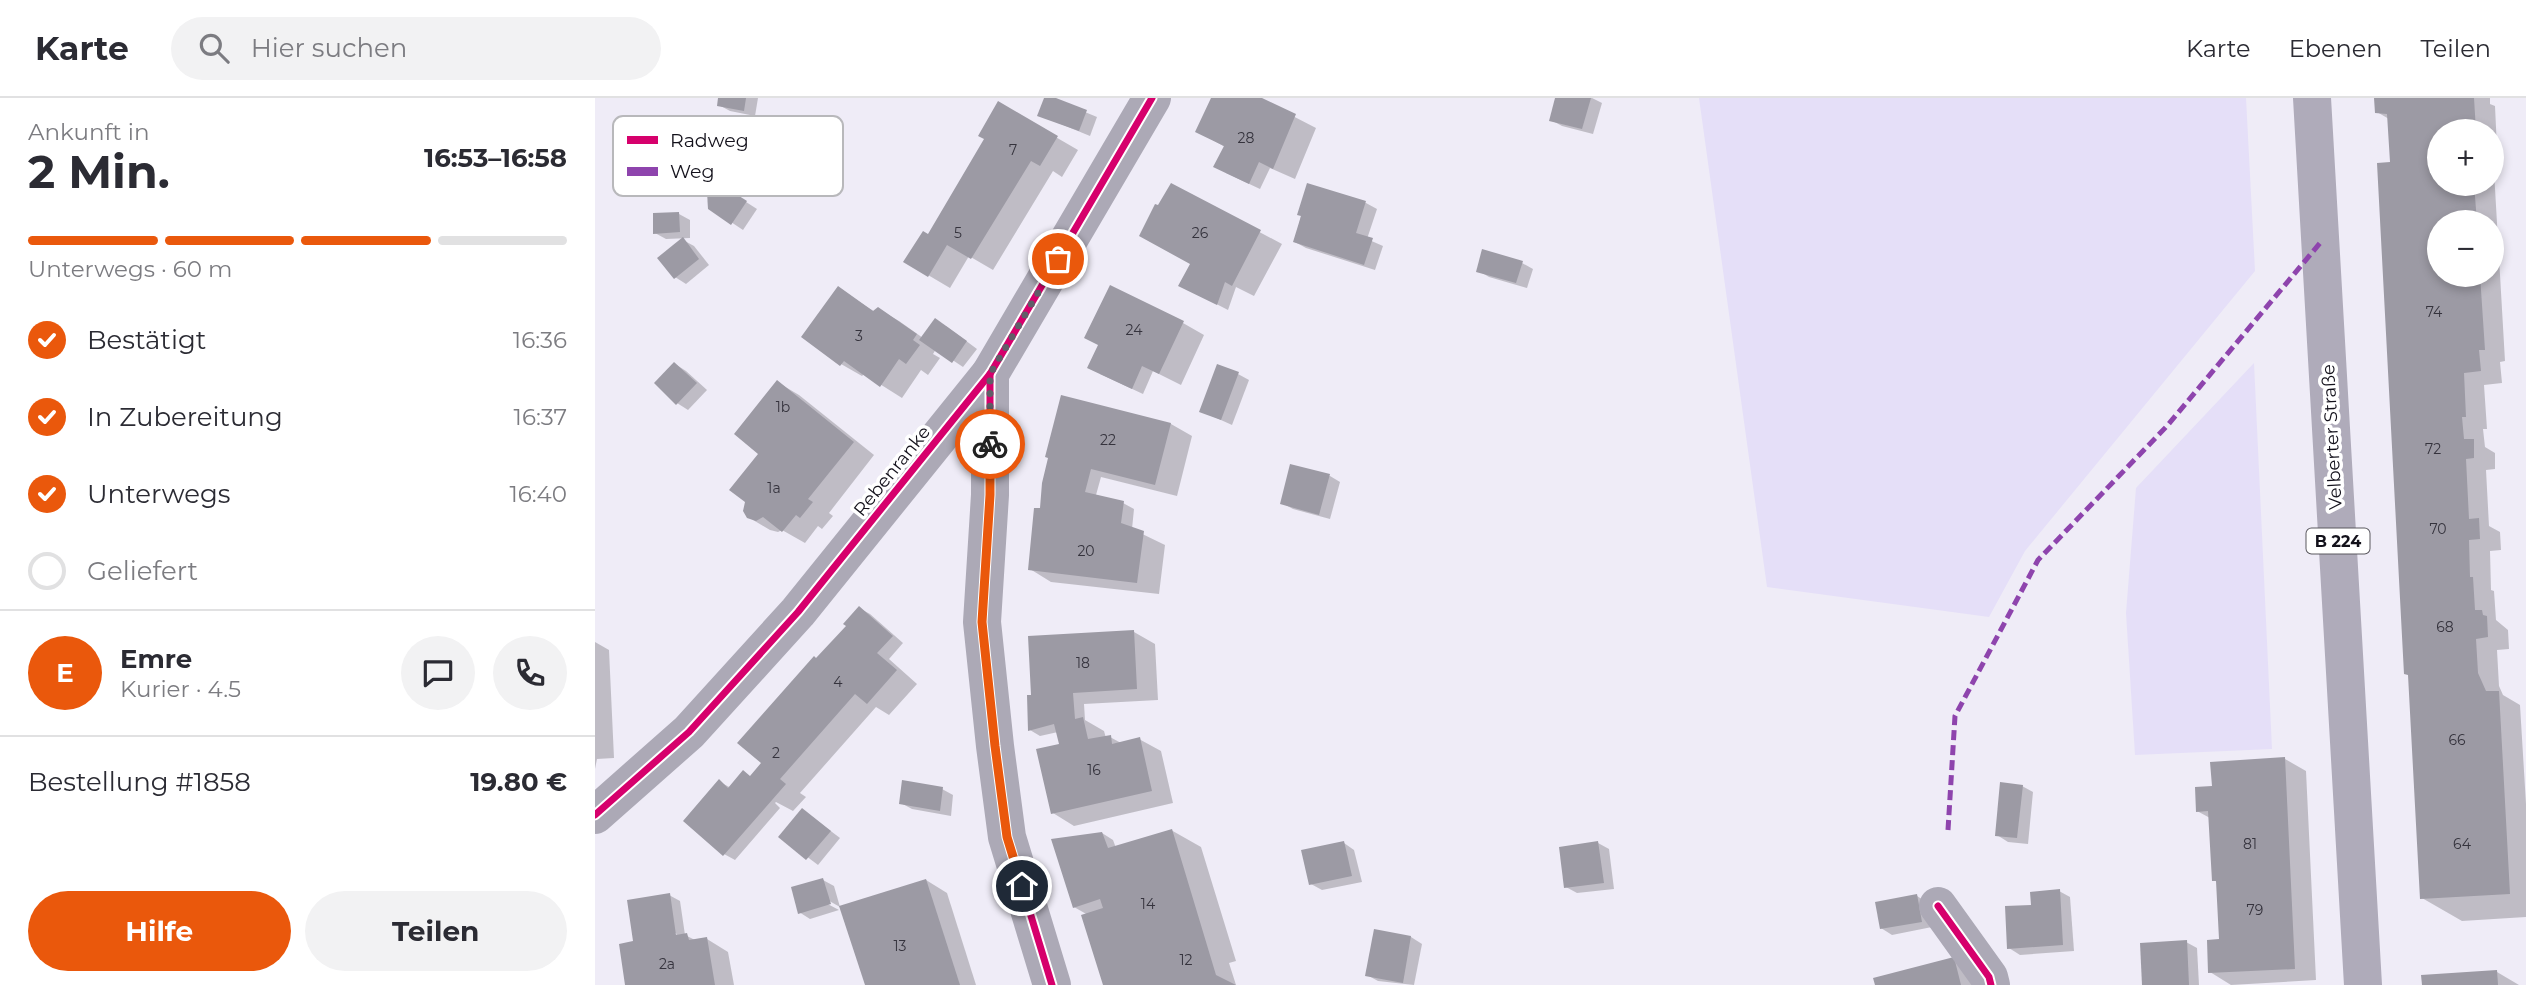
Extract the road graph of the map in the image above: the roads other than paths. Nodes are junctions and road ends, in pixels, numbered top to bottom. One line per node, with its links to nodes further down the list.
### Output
1 (1152, 98): 3 (street, Rebenranke)
2 (2312, 98): 8 (main road, Velberter Straße / B 224)
3 (990, 374): 4 (street, Rebenranke); 6 (street)
4 (595, 815)
5 (1938, 906): 7 (street)
6 (1052, 985)
7 (1991, 985)
8 (2364, 985)

